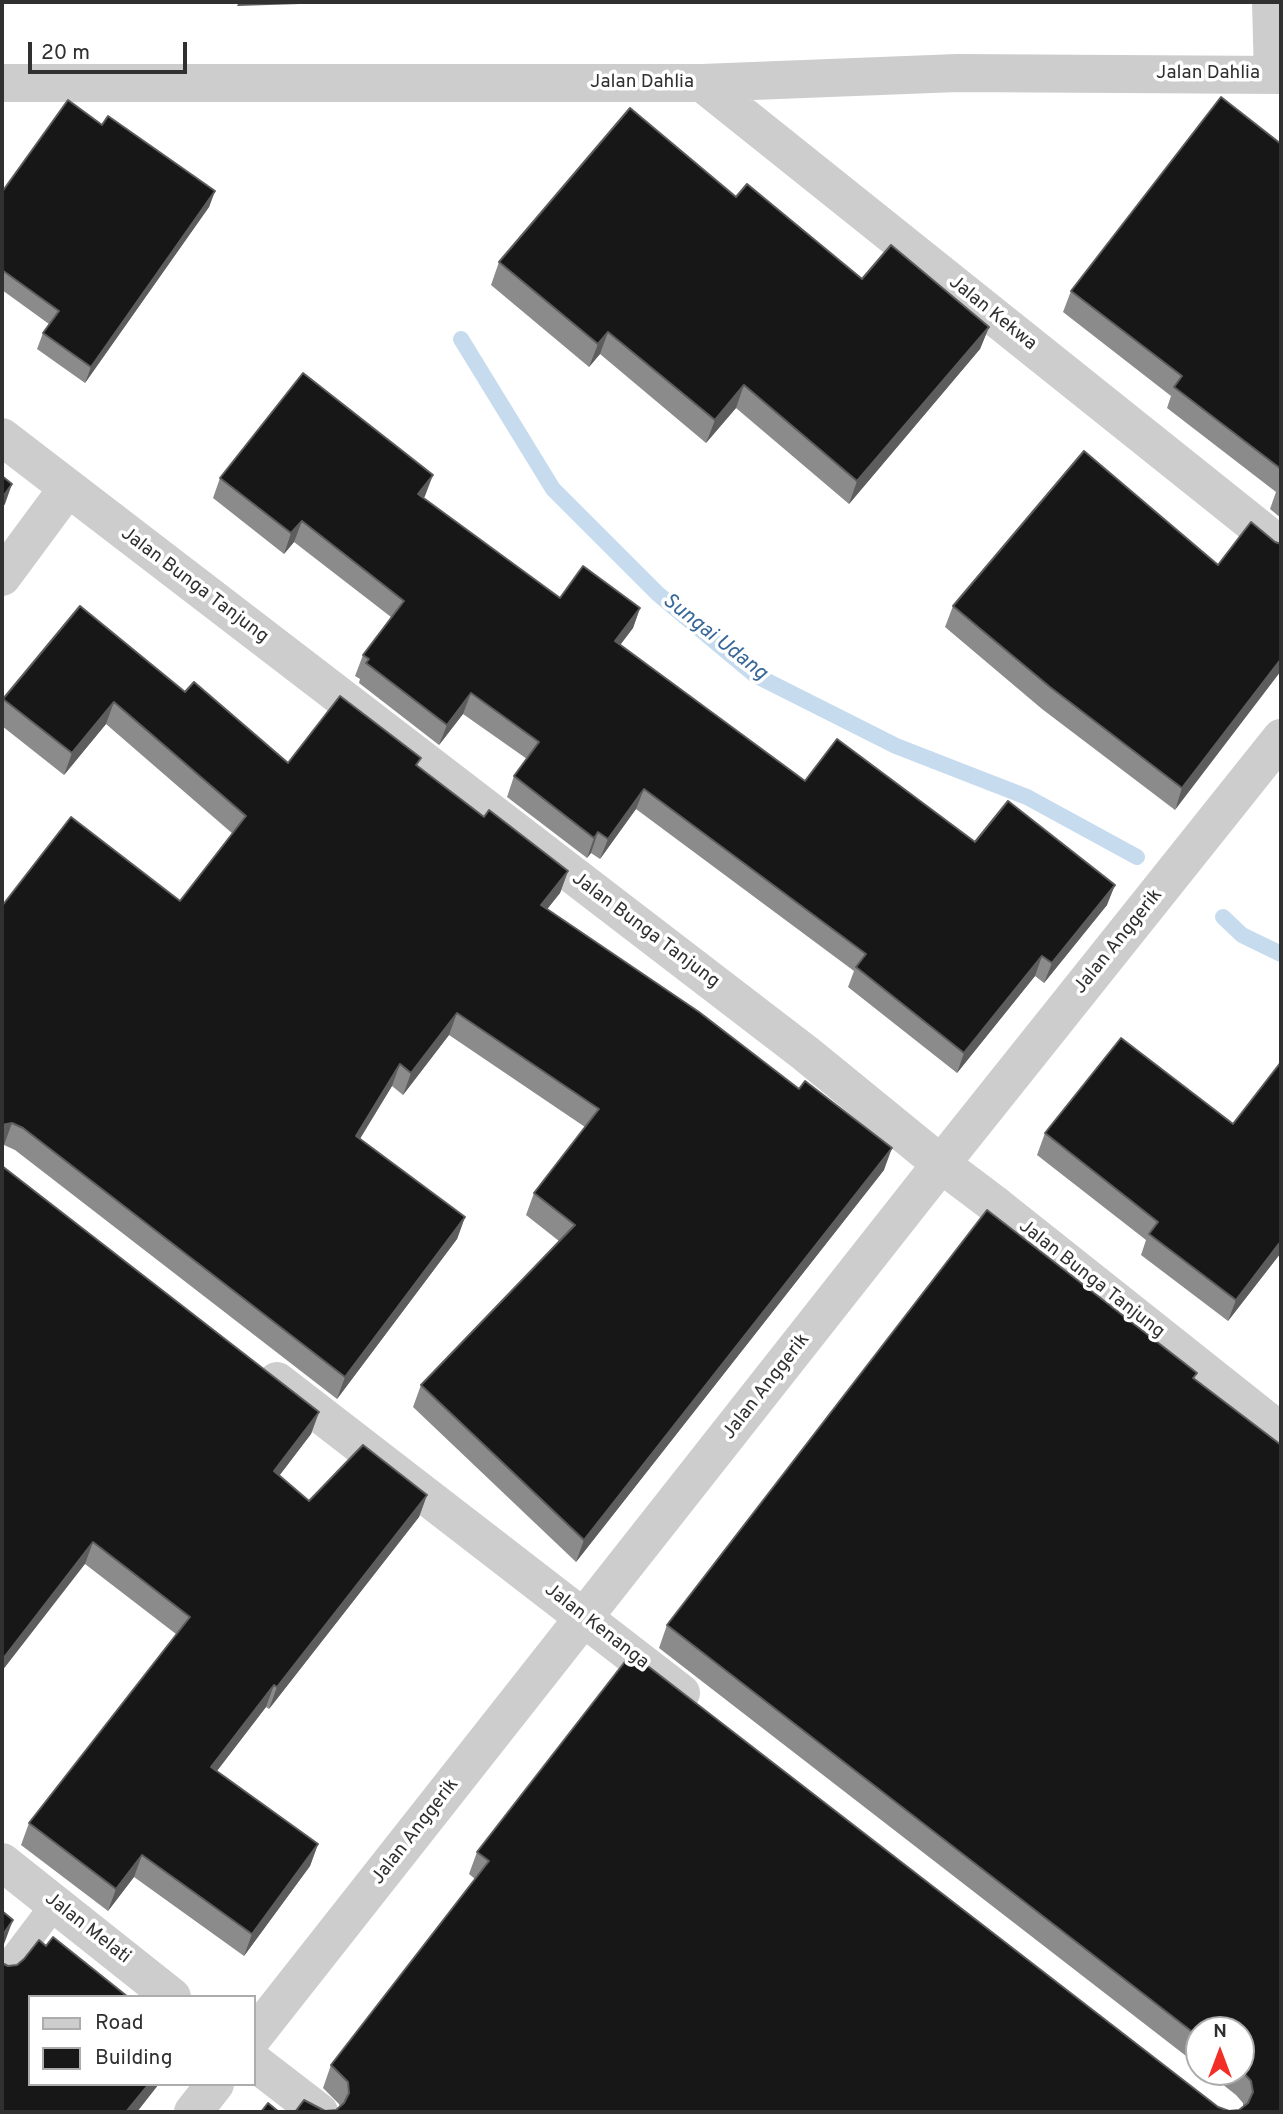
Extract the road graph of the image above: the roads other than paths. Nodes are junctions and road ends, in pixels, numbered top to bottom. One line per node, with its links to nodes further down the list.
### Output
1 (1271, 2): 2 (street)
2 (1277, 75): 4 (street, Jalan Dahlia)
3 (2, 83): 4 (street, Jalan Dahlia)
4 (702, 83): 7 (street, Jalan Kekwa)
5 (2, 437): 6 (street, Jalan Bunga Tanjung)
6 (67, 489): 8 (street); 10 (street, Jalan Bunga Tanjung)
7 (1281, 546)
8 (2, 577)
9 (1281, 738): 10 (street, Jalan Anggerik)
10 (942, 1164): 12 (street, Jalan Bunga Tanjung); 13 (street, Jalan Anggerik)
11 (255, 1363): 13 (street, Jalan Kenanga)
12 (1281, 1432)
13 (585, 1619): 14 (street, Jalan Kenanga); 19 (street, Jalan Anggerik)
14 (706, 1712)
15 (2, 1862): 16 (street, Jalan Melati)
16 (55, 1903): 17 (lane); 18 (street, Jalan Melati)
17 (2, 1974)
18 (170, 1995)
19 (256, 2033)
20 (256, 2064): 23 (street)
21 (213, 2086): 22 (street)
22 (193, 2112)
23 (319, 2112)

